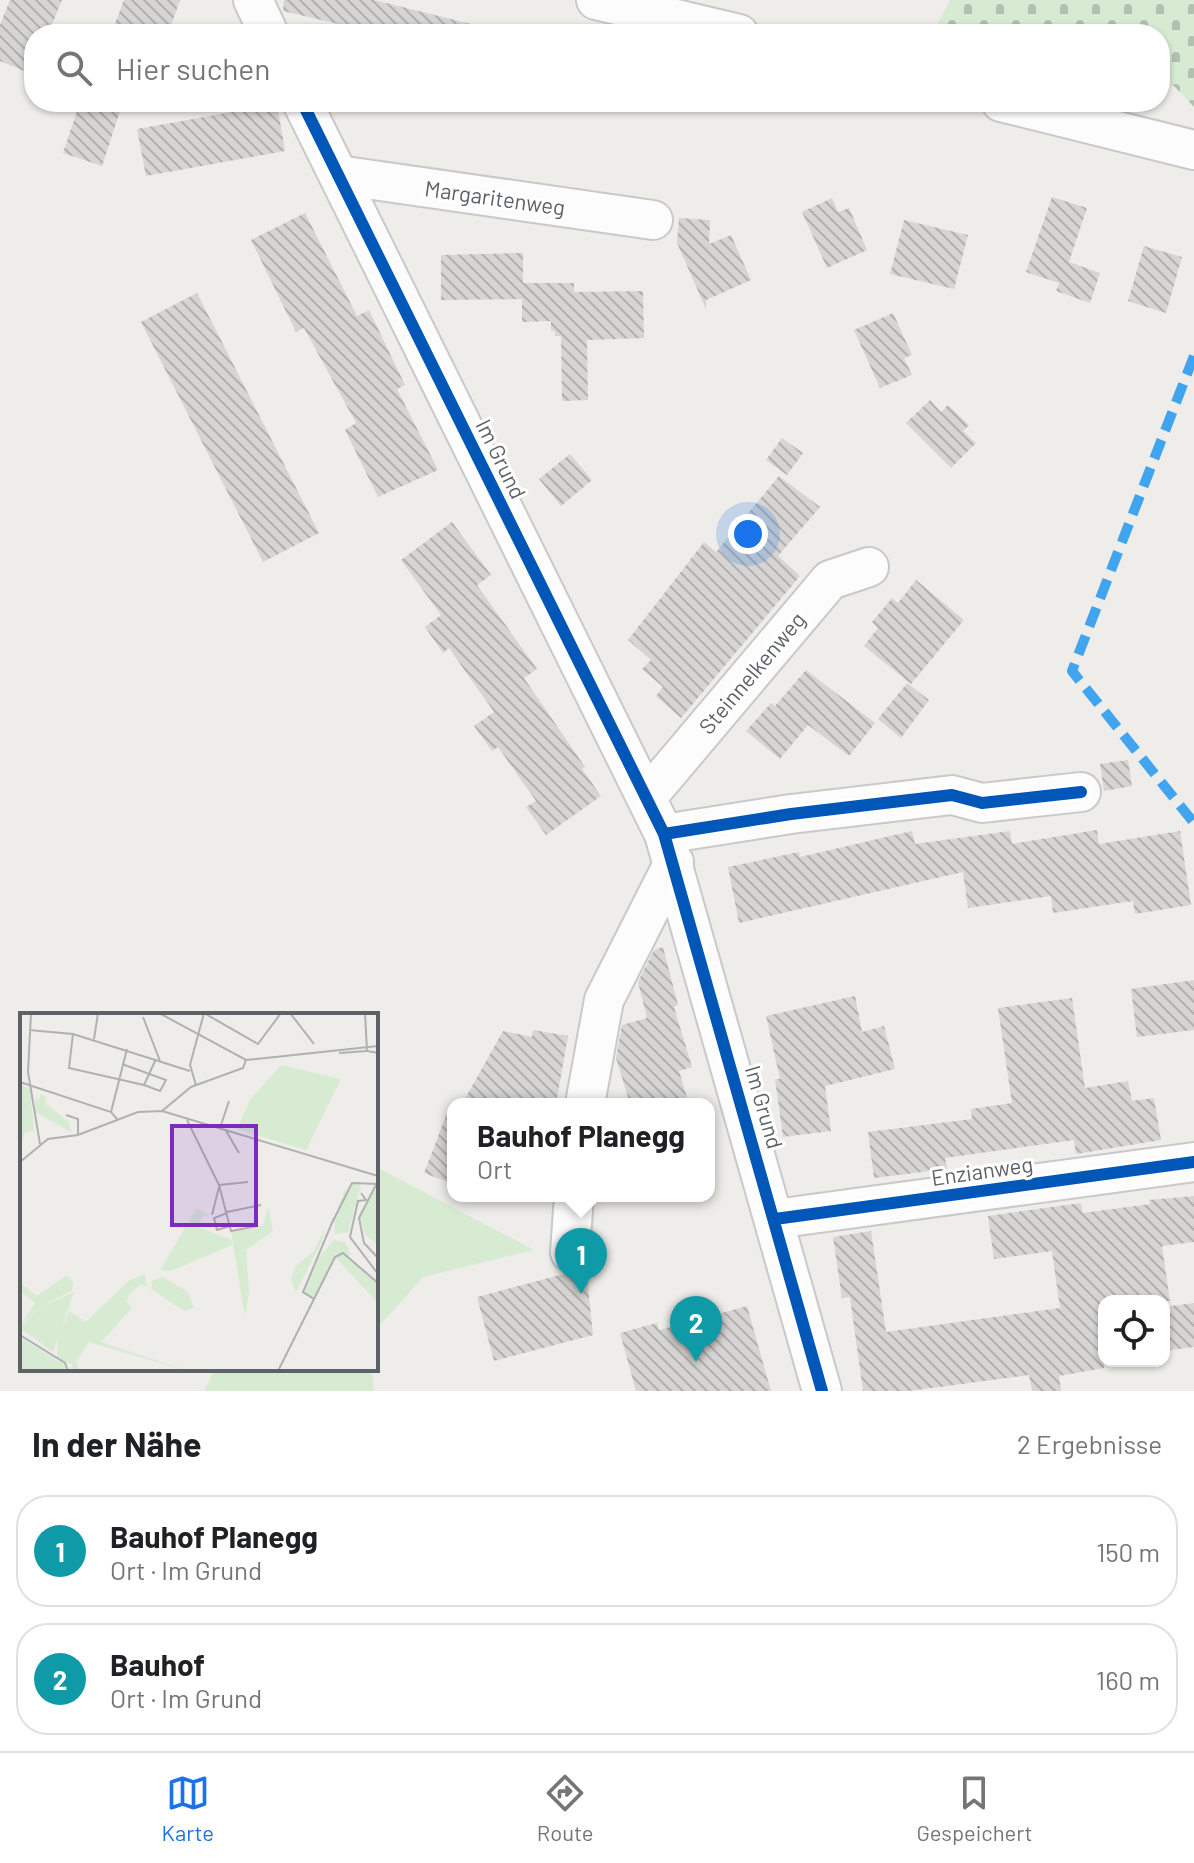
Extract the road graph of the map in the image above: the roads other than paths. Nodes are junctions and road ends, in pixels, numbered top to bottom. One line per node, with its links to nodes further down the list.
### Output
1 (253, 0): 3 (street)
2 (596, 0): 4 (street)
3 (264, 24)
4 (697, 24)
5 (307, 112): 8 (street, Im Grund)
6 (1041, 112): 7 (street)
7 (1194, 150)
8 (338, 175): 9 (street, Margaritenweg); 12 (street, Im Grund)
9 (653, 220)
10 (869, 567): 12 (street, Steinnelkenweg)
11 (1081, 792): 13 (street)
12 (647, 797): 13 (street, Im Grund)
13 (669, 848): 14 (street); 17 (street, Im Grund)
14 (586, 1098)
15 (1194, 1162): 17 (street, Enzianweg)
16 (574, 1202): 18 (street)
17 (775, 1219): 19 (street, Im Grund)
18 (570, 1252)
19 (822, 1391)

